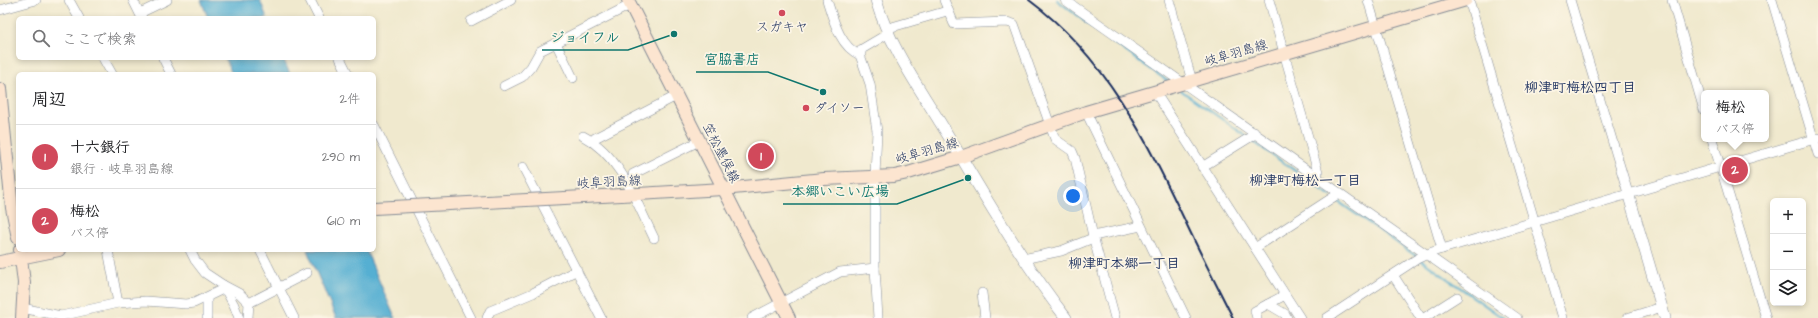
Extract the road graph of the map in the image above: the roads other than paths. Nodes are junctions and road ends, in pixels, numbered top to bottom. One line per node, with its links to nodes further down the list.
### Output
1 (36, 0): 20 (street)
2 (62, 0): 22 (street)
3 (69, 0): 22 (street)
4 (133, 0): 23 (street)
5 (167, 0): 23 (street)
6 (310, 0): 24 (street)
7 (511, 0): 25 (street)
8 (827, 0): 30 (street)
9 (876, 0): 27 (street)
10 (944, 0): 21 (street)
11 (1065, 0): 38 (street)
12 (1169, 0): 38 (street)
13 (1269, 0): 29 (street)
14 (1368, 0): 26 (street)
15 (1468, 0): 26 (main road, 岐阜羽島線); 67 (street)
16 (1570, 0): 64 (street)
17 (1672, 0): 43 (street)
18 (1772, 0): 50 (street)
19 (629, 2): 28 (street); 42 (main road, 笠松墨俣線)
20 (0, 10)
21 (947, 11): 27 (street); 45 (street)
22 (77, 14)
23 (141, 16)
24 (318, 16)
25 (471, 21)
26 (1376, 27): 29 (main road, 岐阜羽島線); 73 (street)
27 (888, 32): 30 (street); 55 (street)
28 (556, 43): 37 (street); 39 (street)
29 (1284, 54): 38 (main road, 岐阜羽島線); 61 (street)
30 (860, 55): 60 (street)
31 (104, 60): 34 (street)
32 (164, 60): 35 (street)
33 (341, 60): 36 (street)
34 (111, 72)
35 (170, 72)
36 (347, 72)
37 (573, 78)
38 (1188, 82): 41 (main road, 岐阜羽島線); 47 (street)
39 (504, 86)
40 (0, 89): 49 (main road)
41 (1155, 92): 44 (main road, 岐阜羽島線); 58 (street)
42 (676, 96): 51 (main road, 笠松墨俣線); 52 (street)
43 (1701, 100)
44 (1086, 112): 45 (main road, 岐阜羽島線); 68 (street)
45 (1049, 124): 55 (main road, 岐阜羽島線); 70 (street)
46 (376, 129): 103 (street)
47 (1254, 132): 58 (street); 61 (street)
48 (583, 136): 52 (street)
49 (2, 138): 69 (main road)
50 (1816, 138): 54 (street); 56 (street)
51 (699, 141): 59 (street); 62 (main road, 笠松墨俣線)
52 (593, 142): 65 (street)
53 (1713, 142): 56 (street)
54 (1818, 154)
55 (961, 157): 60 (main road, 岐阜羽島線); 80 (street)
56 (1720, 166): 64 (street); 120 (street)
57 (523, 167): 83 (street)
58 (1202, 167): 72 (street)
59 (633, 174)
60 (875, 176): 62 (main road, 岐阜羽島線); 82 (street)
61 (1317, 178): 63 (street)
62 (723, 189): 65 (main road, 岐阜羽島線); 94 (main road, 笠松墨俣線)
63 (1338, 192): 72 (street); 79 (street)
64 (1628, 193): 67 (street); 97 (street)
65 (627, 195): 66 (main road, 岐阜羽島線, bridge); 71 (street)
66 (376, 208)
67 (1534, 222): 73 (street); 118 (street)
68 (1141, 226): 70 (street); 112 (street)
69 (16, 228)
70 (1093, 237): 80 (street); 111 (street)
71 (654, 238)
72 (1255, 248): 89 (street)
73 (1442, 249): 79 (street)
74 (40, 252): 78 (main road)
75 (108, 252): 92 (street)
76 (191, 252): 87 (street)
77 (261, 252): 86 (street)
78 (21, 254): 81 (main road); 96 (main road)
79 (1426, 255): 85 (street); 98 (street)
80 (1023, 259): 110 (street)
81 (0, 262)
82 (875, 268): 94 (street); 108 (street)
83 (577, 270): 104 (street); 105 (street)
84 (307, 274): 86 (street)
85 (1393, 275): 116 (street); 117 (street)
86 (279, 287): 93 (street); 102 (street)
87 (224, 288): 91 (street); 93 (street); 100 (street)
88 (982, 293): 109 (street)
89 (1285, 295): 95 (street); 115 (street)
90 (1457, 297): 117 (street)
91 (207, 298): 92 (street); 99 (street)
92 (118, 303): 96 (street)
93 (249, 303): 101 (street)
94 (781, 303): 106 (street); 107 (main road, 笠松墨俣線)
95 (1268, 304): 113 (street); 114 (street)
96 (22, 313)
97 (1664, 313): 119 (street)
98 (1511, 316)
99 (207, 318)
100 (239, 318)
101 (248, 318)
102 (294, 318)
103 (471, 318)
104 (487, 318)
105 (602, 318)
106 (752, 318)
107 (789, 318)
108 (878, 318)
109 (985, 318)
110 (1066, 318)
111 (1115, 318)
112 (1186, 318)
113 (1257, 318)
114 (1287, 318)
115 (1300, 318)
116 (1327, 318)
117 (1423, 318)
118 (1563, 318)
119 (1627, 318)
120 (1766, 318)

